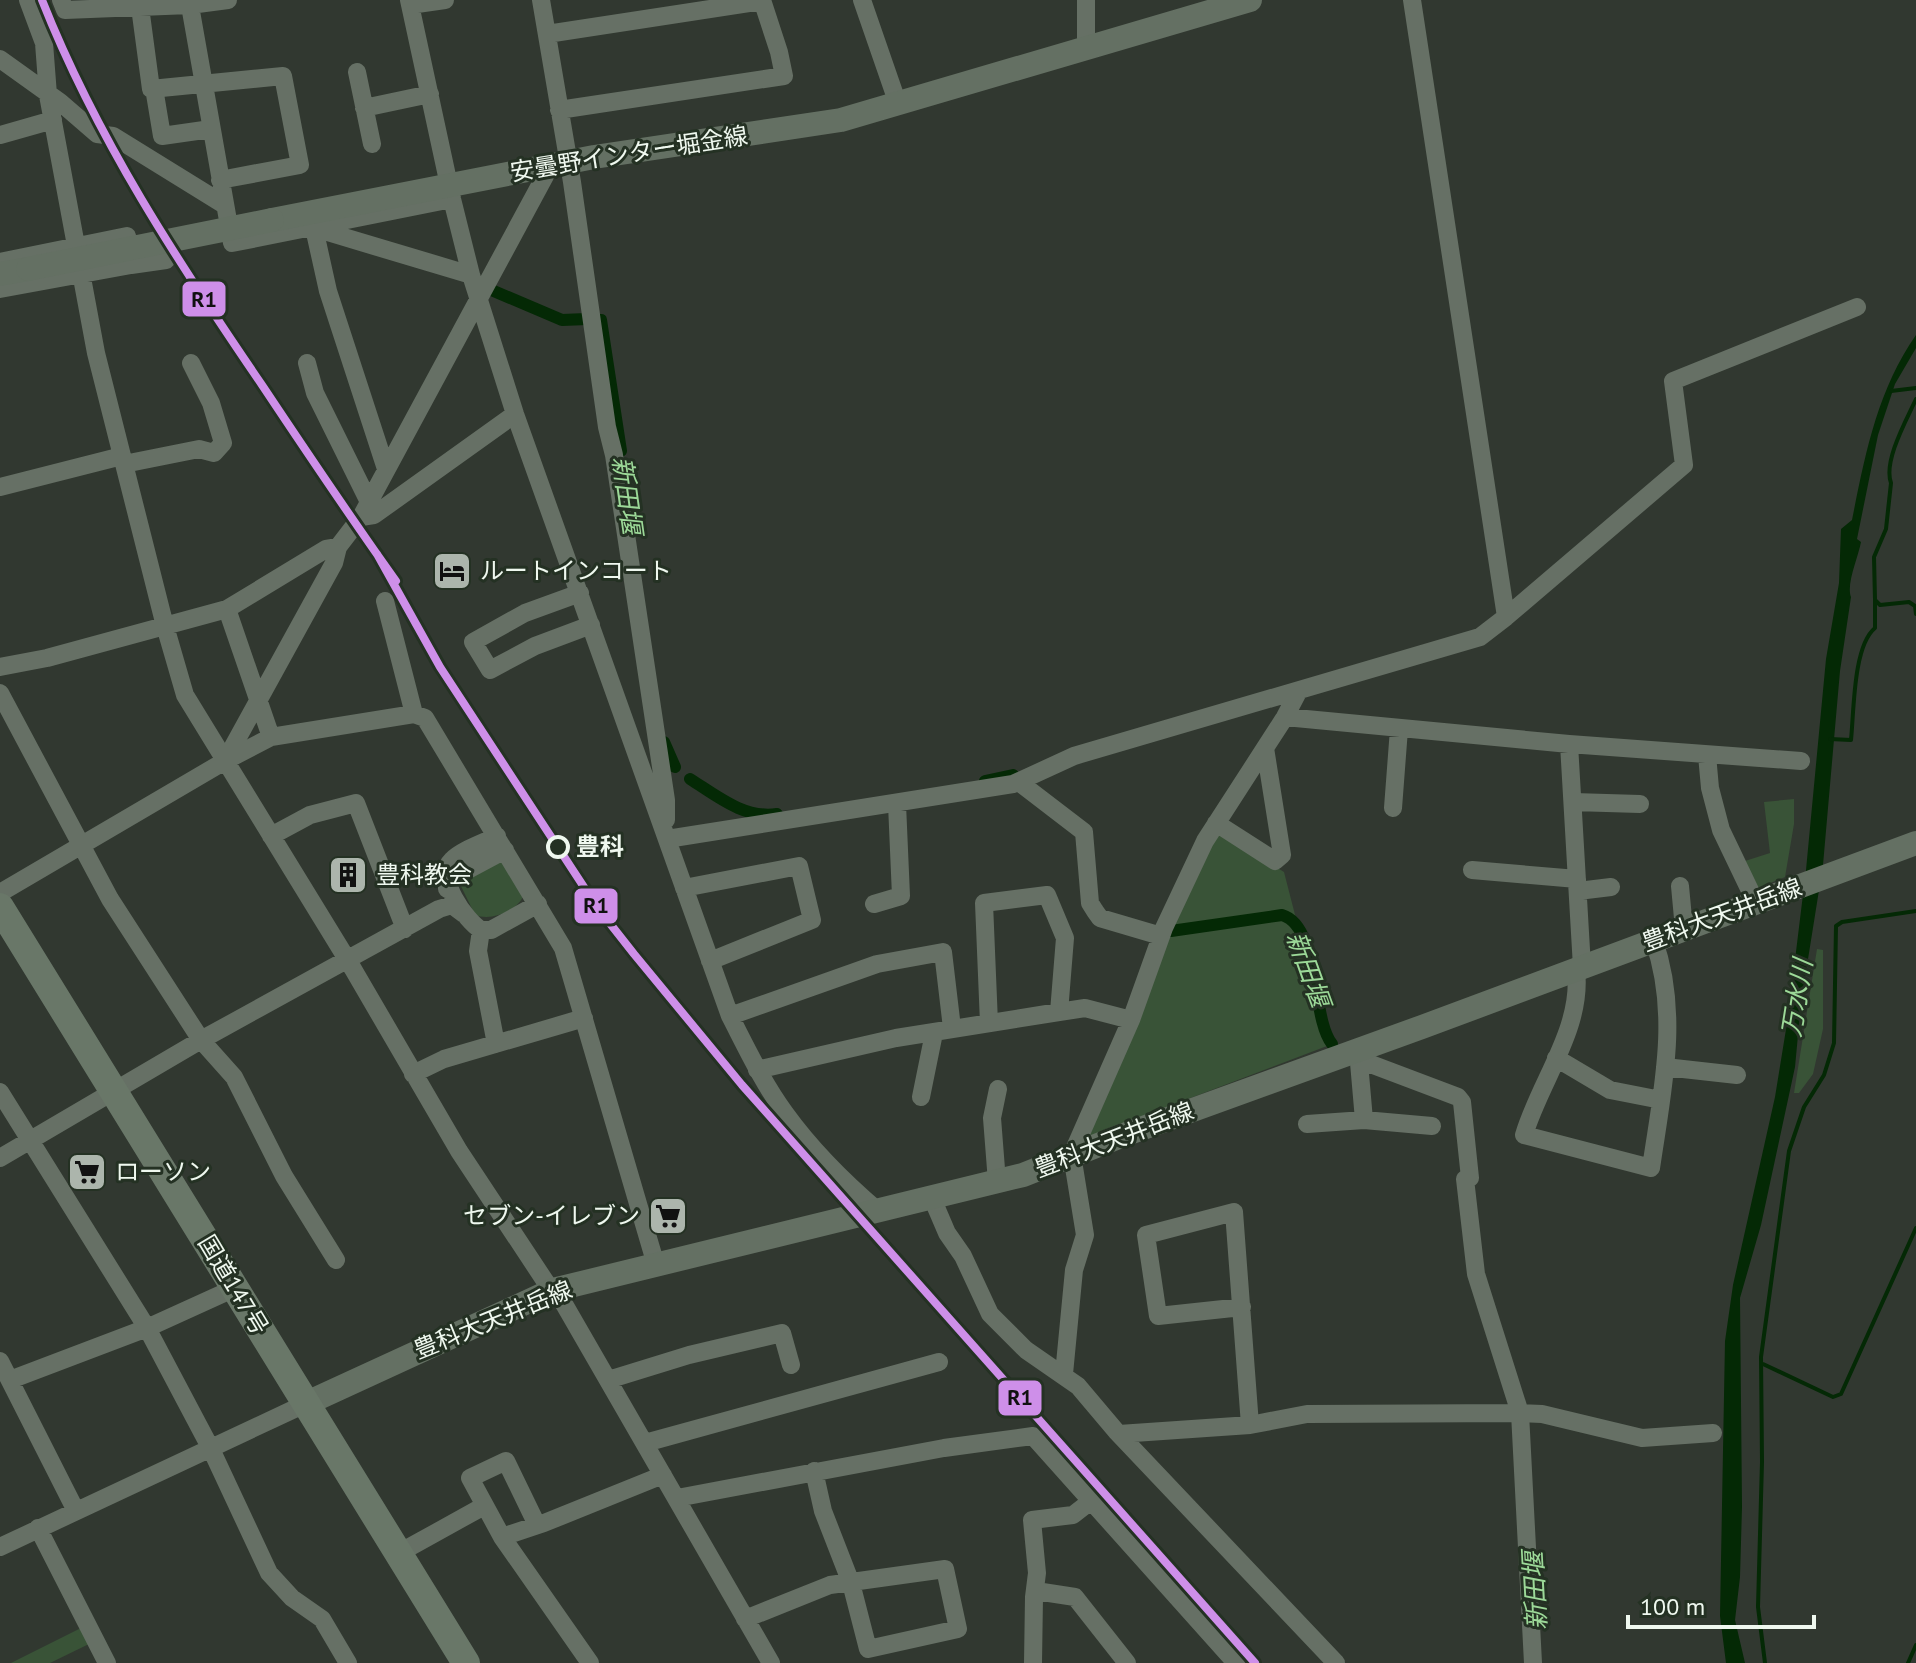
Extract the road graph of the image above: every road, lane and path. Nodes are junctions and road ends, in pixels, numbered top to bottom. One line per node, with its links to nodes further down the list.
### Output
1 (28, 0): 21 (street)
2 (61, 0): 13 (street)
3 (228, 0): 12 (street)
4 (445, 0): 11 (street)
5 (541, 0): 14 (street)
6 (862, 0): 22 (street)
7 (1086, 0): 15 (street)
8 (1250, 0): 15 (main road, 安曇野インター堀金線)
9 (1412, 0): 55 (street)
10 (762, 1): 14 (street); 24 (street)
11 (410, 2): 20 (street)
12 (190, 3): 13 (street); 18 (street)
13 (140, 7): 19 (street)
14 (547, 34): 24 (street)
15 (1086, 49): 22 (main road, 安曇野インター堀金線)
16 (0, 59): 21 (street)
17 (357, 72): 23 (street)
18 (204, 84): 19 (street); 26 (street); 30 (street)
19 (154, 88): 26 (street)
20 (430, 94): 23 (street); 31 (street)
21 (48, 95): 25 (street); 32 (street)
22 (898, 104): 29 (main road, 安曇野インター堀金線)
23 (364, 108): 28 (street)
24 (559, 110): 29 (street)
25 (53, 120): 27 (street); 34 (street)
26 (211, 129): 30 (street)
27 (0, 135)
28 (372, 144)
29 (556, 164): 31 (main road, 安曇野インター堀金線); 42 (street); 78 (street)
30 (220, 180): 32 (street)
31 (449, 186): 32 (street); 33 (street); 38 (main road, 安曇野インター堀金線, bridge); 40 (street)
32 (225, 211): 33 (street)
33 (314, 228): 40 (street); 48 (street)
34 (76, 246): 36 (street); 37 (street); 39 (street)
35 (166, 260): 37 (street)
36 (0, 262)
37 (131, 265): 39 (street)
38 (0, 274)
39 (81, 274): 41 (street); 47 (street)
40 (471, 275): 42 (street)
41 (0, 289)
42 (477, 299): 46 (street); 48 (street)
43 (1857, 307): 55 (street)
44 (191, 363): 47 (street)
45 (307, 363): 50 (street)
46 (515, 414): 50 (street); 52 (street)
47 (123, 460): 49 (street); 57 (street)
48 (386, 469): 50 (street)
49 (0, 487)
50 (365, 510): 51 (street)
51 (338, 547): 54 (street); 61 (street)
52 (580, 593): 56 (street); 56 (street)
53 (385, 601): 62 (street)
54 (227, 609): 57 (street); 61 (street)
55 (1506, 617): 59 (street)
56 (591, 625): 78 (street)
57 (165, 626): 58 (street); 69 (street)
58 (0, 667)
59 (1298, 692): 63 (street); 71 (street)
60 (0, 693): 81 (street)
61 (258, 705): 65 (street); 69 (street)
62 (414, 714): 65 (street); 79 (street)
63 (1285, 717): 64 (street); 67 (street)
64 (1399, 729): 66 (street); 75 (street)
65 (271, 737): 69 (street)
66 (1569, 744): 68 (street); 72 (street)
67 (1265, 748): 76 (street); 76 (street)
68 (1707, 755): 70 (street); 89 (street)
69 (225, 761): 77 (street); 81 (street)
70 (1801, 761)
71 (1020, 783): 73 (street); 98 (street)
72 (1573, 802): 74 (street); 84 (street)
73 (897, 804): 78 (street); 91 (street)
74 (1640, 804)
75 (1393, 808)
76 (1216, 823): 98 (street)
77 (271, 836): 95 (street); 100 (street)
78 (667, 839): 87 (street)
79 (501, 843): 83 (street); 90 (street)
80 (1916, 843): 89 (main road, 豊科大天井岳線)
81 (81, 845): 88 (street); 109 (street)
82 (1472, 870): 84 (street)
83 (447, 881): 93 (street); 94 (street)
84 (1578, 885): 86 (street); 102 (street)
85 (1680, 886): 96 (street)
86 (1611, 887)
87 (684, 888): 101 (street); 101 (street)
88 (0, 893)
89 (1756, 903): 96 (main road, 豊科大天井岳線)
90 (538, 904): 97 (street); 105 (street)
91 (874, 904)
92 (0, 907): 118 (highway, 国道147号)
93 (439, 909): 94 (street); 95 (street)
94 (464, 914): 97 (street)
95 (405, 929): 100 (street)
96 (1684, 929): 99 (main road, 豊科大天井岳線)
97 (481, 930): 110 (street)
98 (1161, 936): 106 (street)
99 (1654, 941): 102 (main road, 豊科大天井岳線); 113 (street)
100 (346, 961): 109 (street); 115 (street)
101 (710, 961): 104 (street)
102 (1579, 968): 111 (main road, 豊科大天井岳線); 112 (street)
103 (1059, 1012): 106 (street); 107 (street); 107 (street)
104 (730, 1016): 108 (street); 114 (street)
105 (584, 1018): 110 (street); 132 (street)
106 (1131, 1020): 126 (street)
107 (989, 1023): 108 (street)
108 (943, 1030): 114 (street); 120 (street)
109 (201, 1040): 118 (street); 131 (street)
110 (496, 1044): 115 (street)
111 (1359, 1055): 122 (street); 126 (main road, 豊科大天井岳線); 144 (street)
112 (1556, 1058): 121 (street); 121 (street)
113 (1665, 1067): 116 (street); 121 (street)
114 (757, 1070): 130 (street)
115 (413, 1074): 134 (street)
116 (1737, 1075)
117 (998, 1089): 128 (street)
118 (115, 1090): 125 (street); 133 (highway, 国道147号)
119 (0, 1092): 125 (street)
120 (921, 1097)
121 (1661, 1100)
122 (1364, 1120): 123 (street); 124 (street)
123 (1307, 1124)
124 (1432, 1126)
125 (30, 1140): 127 (street); 136 (street)
126 (1072, 1155): 128 (main road, 豊科大天井岳線); 140 (street)
127 (0, 1158)
128 (997, 1182): 129 (main road, 豊科大天井岳線)
129 (932, 1198): 130 (main road, 豊科大天井岳線); 140 (street)
130 (878, 1211): 132 (main road, 豊科大天井岳線)
131 (336, 1260)
132 (656, 1265): 134 (main road, 豊科大天井岳線)
133 (235, 1288): 136 (street); 143 (highway, 国道147号)
134 (553, 1290): 142 (street); 143 (main road, 豊科大天井岳線)
135 (1242, 1307): 135 (street); 145 (street)
136 (147, 1328): 141 (street); 149 (street)
137 (0, 1361): 141 (street)
138 (939, 1362): 148 (street)
139 (791, 1365): 142 (street)
140 (1064, 1374): 147 (street)
141 (10, 1380): 155 (street)
142 (608, 1380): 148 (street)
143 (305, 1404): 149 (street); 160 (highway, 国道147号)
144 (1520, 1413): 145 (street); 146 (street); 173 (street)
145 (1250, 1425): 147 (street)
146 (1713, 1433)
147 (1119, 1434): 172 (street)
148 (645, 1443): 151 (street)
149 (211, 1449): 155 (street); 166 (street)
150 (814, 1471): 152 (street); 153 (street); 161 (street)
151 (663, 1475): 152 (street); 156 (street)
152 (677, 1498): 163 (street)
153 (1091, 1501): 162 (street); 171 (street)
154 (484, 1506): 156 (street); 158 (street); 160 (street)
155 (76, 1511): 157 (street)
156 (537, 1525): 158 (street)
157 (38, 1528): 159 (street); 165 (street)
158 (502, 1537): 167 (street)
159 (0, 1547)
160 (399, 1553): 164 (highway, 国道147号)
161 (851, 1583): 161 (street); 163 (street)
162 (1036, 1591): 169 (street); 170 (street)
163 (745, 1619): 168 (street)
164 (460, 1661)
165 (107, 1663)
166 (348, 1663)
167 (590, 1663)
168 (771, 1663)
169 (1033, 1663)
170 (1127, 1663)
171 (1236, 1663)
172 (1336, 1663)
173 (1533, 1663)

